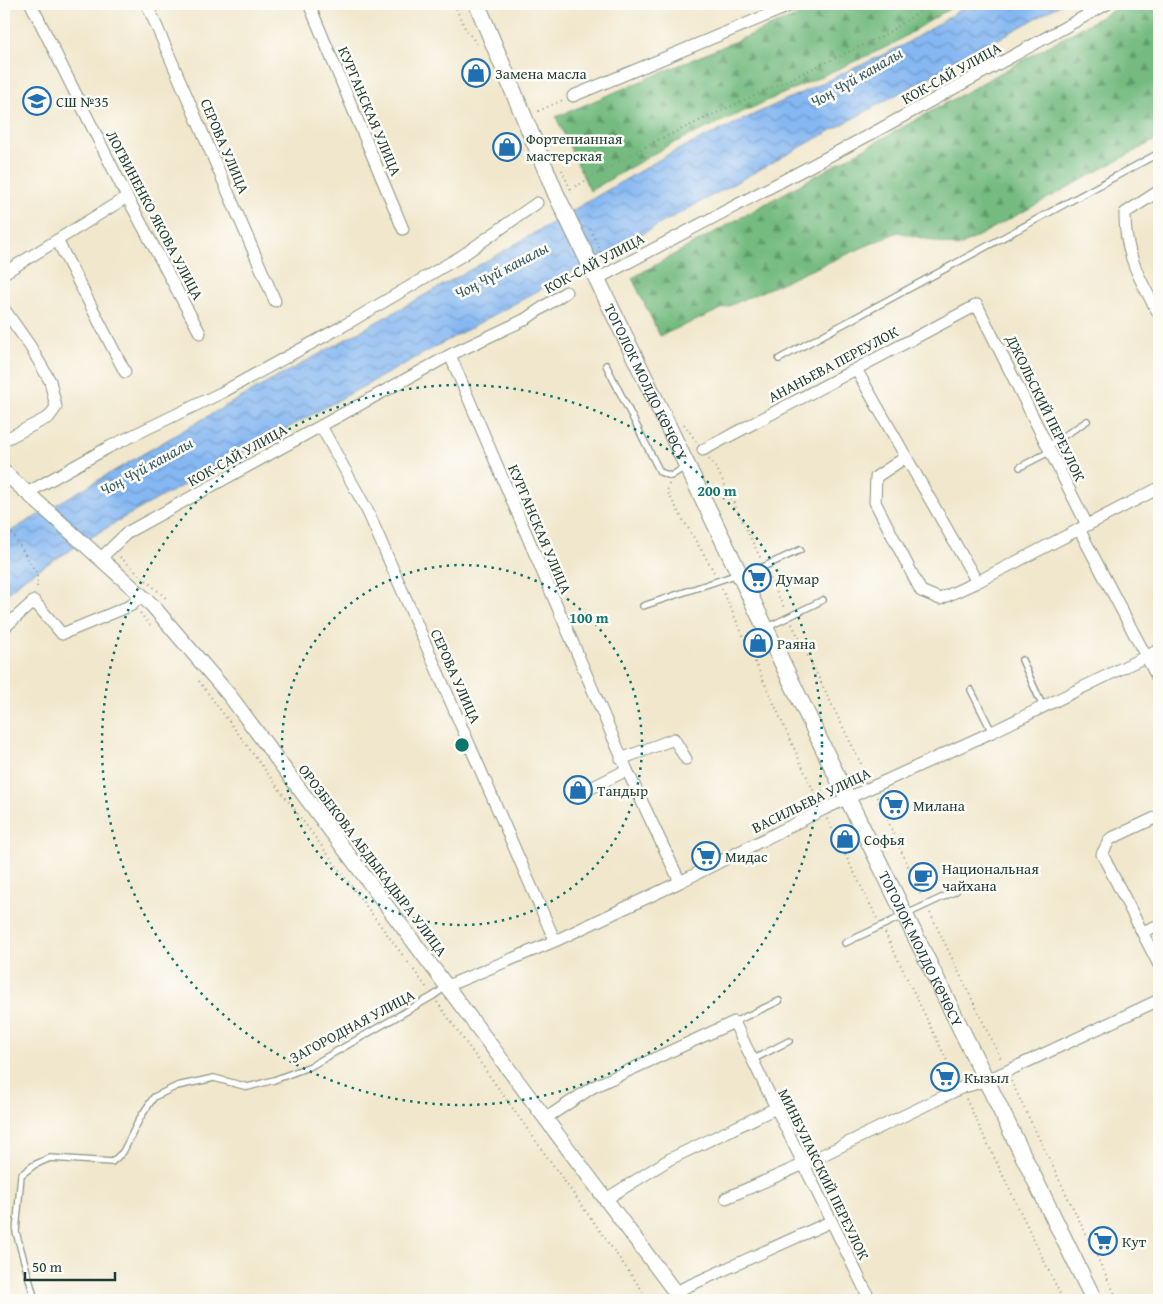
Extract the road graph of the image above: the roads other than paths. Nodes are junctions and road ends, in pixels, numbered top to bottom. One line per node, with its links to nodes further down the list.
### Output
1 (31, 4): 10 (street, ЛОГВИНЕНКО ЯКОВА УЛИЦА)
2 (147, 4): 17 (street, СЕРОВА УЛИЦА)
3 (309, 4): 12 (street, КУРГАНСКАЯ УЛИЦА)
4 (477, 4): 14 (main road, ТОГОЛОК МОЛДО КӨЧӨСҮ)
5 (794, 4): 7 (street)
6 (1107, 4): 14 (street, КОК-САЙ УЛИЦА)
7 (573, 96)
8 (1159, 153): 23 (lane)
9 (1159, 191): 20 (street)
10 (127, 197): 13 (street); 21 (street, ЛОГВИНЕНКО ЯКОВА УЛИЦА)
11 (537, 203): 37 (street)
12 (403, 229)
13 (57, 240): 15 (street); 26 (street)
14 (600, 272): 33 (main road, ТОГОЛОК МОЛДО КӨЧӨСҮ)
15 (4, 273)
16 (566, 292): 22 (street, КОК-САЙ УЛИЦА)
17 (275, 300)
18 (977, 305): 25 (street, АНАНЬЕВА ПЕРЕУЛОК); 30 (street, ДЖОЛЬСКИЙ ПЕРЕУЛОК)
19 (4, 309): 29 (street)
20 (1159, 314)
21 (200, 333)
22 (450, 355): 28 (street, КОК-САЙ УЛИЦА); 55 (street, КУРГАНСКАЯ УЛИЦА)
23 (778, 359)
24 (606, 365): 33 (lane)
25 (856, 369): 31 (street, АНАНЬЕВА ПЕРЕУЛОК); 32 (street)
26 (125, 372)
27 (1087, 421): 30 (lane)
28 (321, 426): 40 (street, КОК-САЙ УЛИЦА); 66 (street, СЕРОВА УЛИЦА)
29 (4, 440)
30 (1050, 449): 34 (lane); 38 (street, ДЖОЛЬСКИЙ ПЕРЕУЛОК)
31 (703, 450)
32 (906, 457): 42 (street); 42 (street)
33 (687, 466): 41 (main road, ТОГОЛОК МОЛДО КӨЧӨСҮ)
34 (1020, 467)
35 (6, 479): 37 (street, ОРОЗБЕКОВА АБДЫКАДЫРА УЛИЦА)
36 (1159, 488): 38 (street)
37 (31, 496): 40 (street, ОРОЗБЕКОВА АБДЫКАДЫРА УЛИЦА)
38 (1083, 527): 42 (street); 49 (street, ДЖОЛЬСКИЙ ПЕРЕУЛОК)
39 (800, 550): 41 (lane)
40 (102, 553): 43 (street, ОРОЗБЕКОВА АБДЫКАДЫРА УЛИЦА)
41 (740, 575): 45 (lane); 47 (main road, ТОГОЛОК МОЛДО КӨЧӨСҮ)
42 (977, 582)
43 (137, 600): 46 (street); 69 (street, ОРОЗБЕКОВА АБДЫКАДЫРА УЛИЦА)
44 (823, 600): 47 (lane)
45 (643, 606)
46 (4, 628)
47 (766, 628): 59 (main road, ТОГОЛОК МОЛДО КӨЧӨСҮ)
48 (1159, 650): 49 (street, ВАСИЛЬЕВА УЛИЦА)
49 (1147, 656): 51 (street, ДЖОЛЬСКИЙ ПЕРЕУЛОК); 53 (street, ВАСИЛЬЕВА УЛИЦА)
50 (1022, 660): 53 (lane)
51 (1159, 681)
52 (971, 690): 54 (lane)
53 (1043, 707): 54 (street, ВАСИЛЬЕВА УЛИЦА)
54 (992, 732): 59 (street, ВАСИЛЬЕВА УЛИЦА)
55 (622, 759): 56 (street); 57 (street, КУРГАНСКАЯ УЛИЦА)
56 (686, 759)
57 (627, 770): 58 (street); 61 (street, КУРГАНСКАЯ УЛИЦА)
58 (587, 790)
59 (847, 798): 61 (street, ВАСИЛЬЕВА УЛИЦА); 63 (main road, ТОГОЛОК МОЛДО КӨЧӨСҮ)
60 (1159, 816): 65 (street)
61 (680, 882): 66 (street, ВАСИЛЬЕВА УЛИЦА)
62 (956, 891): 63 (lane)
63 (906, 915): 67 (lane); 75 (main road, ТОГОЛОК МОЛДО КӨЧӨСҮ)
64 (1159, 925): 65 (street)
65 (1142, 932): 68 (street)
66 (555, 941): 69 (street, ВАСИЛЬЕВА УЛИЦА)
67 (845, 943)
68 (1159, 965)
69 (447, 986): 77 (street, ОРОЗБЕКОВА АБДЫКАДЫРА УЛИЦА); 83 (lane, ЗАГОРОДНАЯ УЛИЦА)
70 (1159, 1000): 75 (street)
71 (779, 1001): 72 (lane)
72 (734, 1022): 74 (street, МИНБУЛАКСКИЙ ПЕРЕУЛОК); 77 (street)
73 (789, 1041): 74 (lane)
74 (752, 1060): 76 (street, МИНБУЛАКСКИЙ ПЕРЕУЛОК)
75 (988, 1080): 78 (street); 85 (main road, ТОГОЛОК МОЛДО КӨЧӨСҮ)
76 (774, 1109): 78 (street, МИНБУЛАКСКИЙ ПЕРЕУЛОК); 80 (street)
77 (546, 1118): 80 (street, ОРОЗБЕКОВА АБДЫКАДЫРА УЛИЦА)
78 (802, 1165): 79 (street); 81 (street, МИНБУЛАКСКИЙ ПЕРЕУЛОК)
79 (726, 1198)
80 (606, 1199): 82 (street, ОРОЗБЕКОВА АБДЫКАДЫРА УЛИЦА)
81 (830, 1222): 82 (street); 84 (street, МИНБУЛАКСКИЙ ПЕРЕУЛОК)
82 (678, 1296)
83 (35, 1300)
84 (870, 1300)
85 (1094, 1300)

